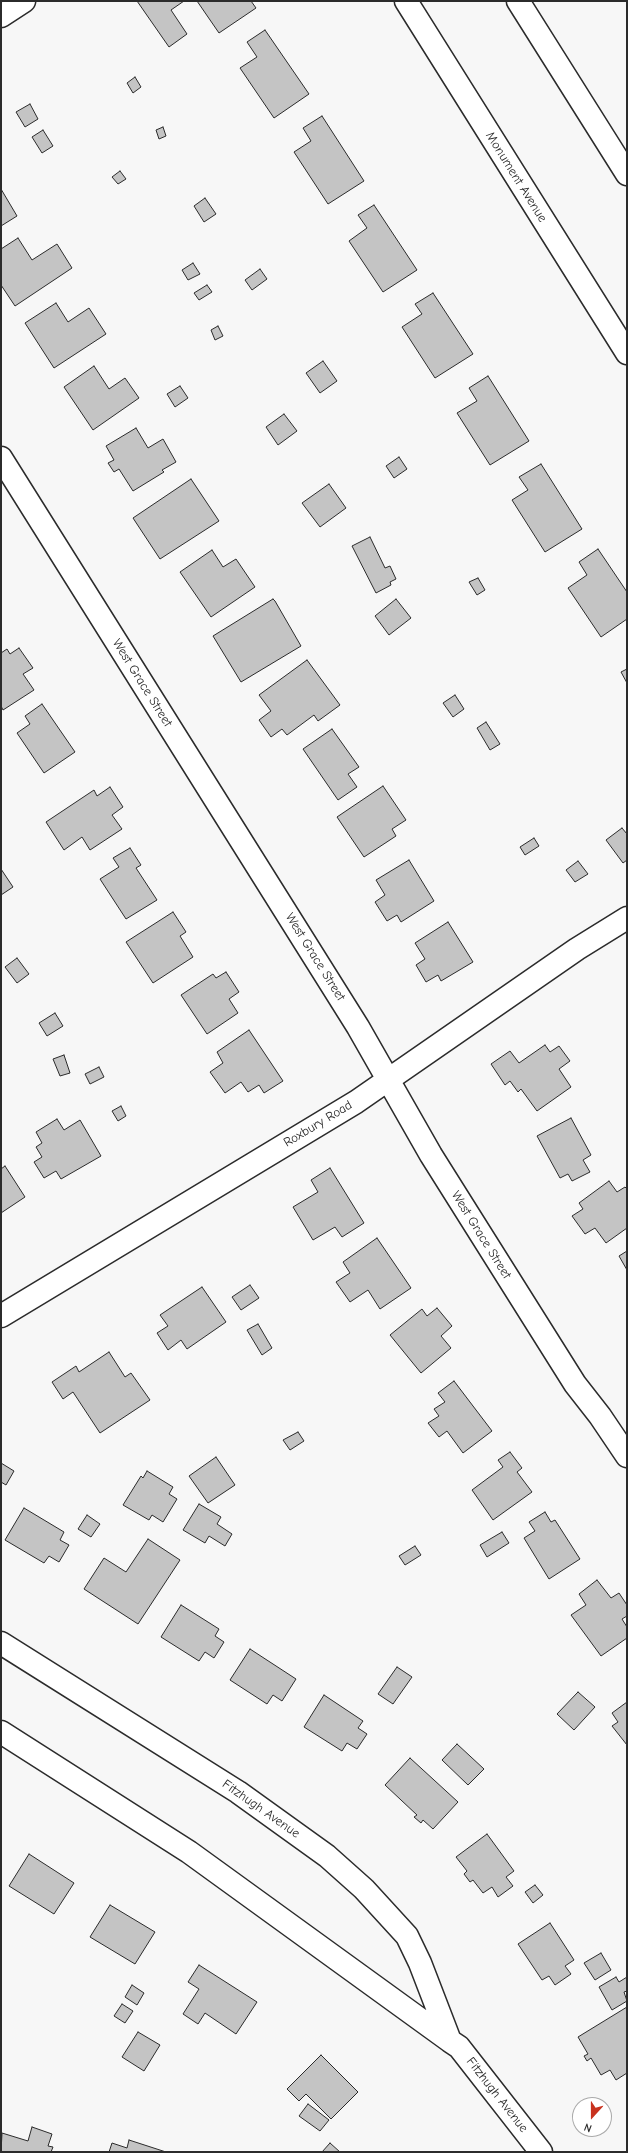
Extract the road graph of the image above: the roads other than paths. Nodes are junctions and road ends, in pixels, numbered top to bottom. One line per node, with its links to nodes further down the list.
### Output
1 (24, 1): 4 (street)
2 (406, 1): 6 (street, Monument Avenue)
3 (518, 1): 5 (street)
4 (1, 16)
5 (627, 174)
6 (627, 352)
7 (1, 458): 9 (street, West Grace Street)
8 (627, 918): 9 (street, Roxbury Road)
9 (388, 1079): 10 (street, Roxbury Road); 11 (street, West Grace Street)
10 (1, 1316)
11 (627, 1456)
12 (1, 1643): 14 (street, Fitzhugh Avenue)
13 (1, 1732): 14 (street, Fitzhugh Avenue)
14 (450, 2041): 15 (street, Fitzhugh Avenue)
15 (541, 2152)

